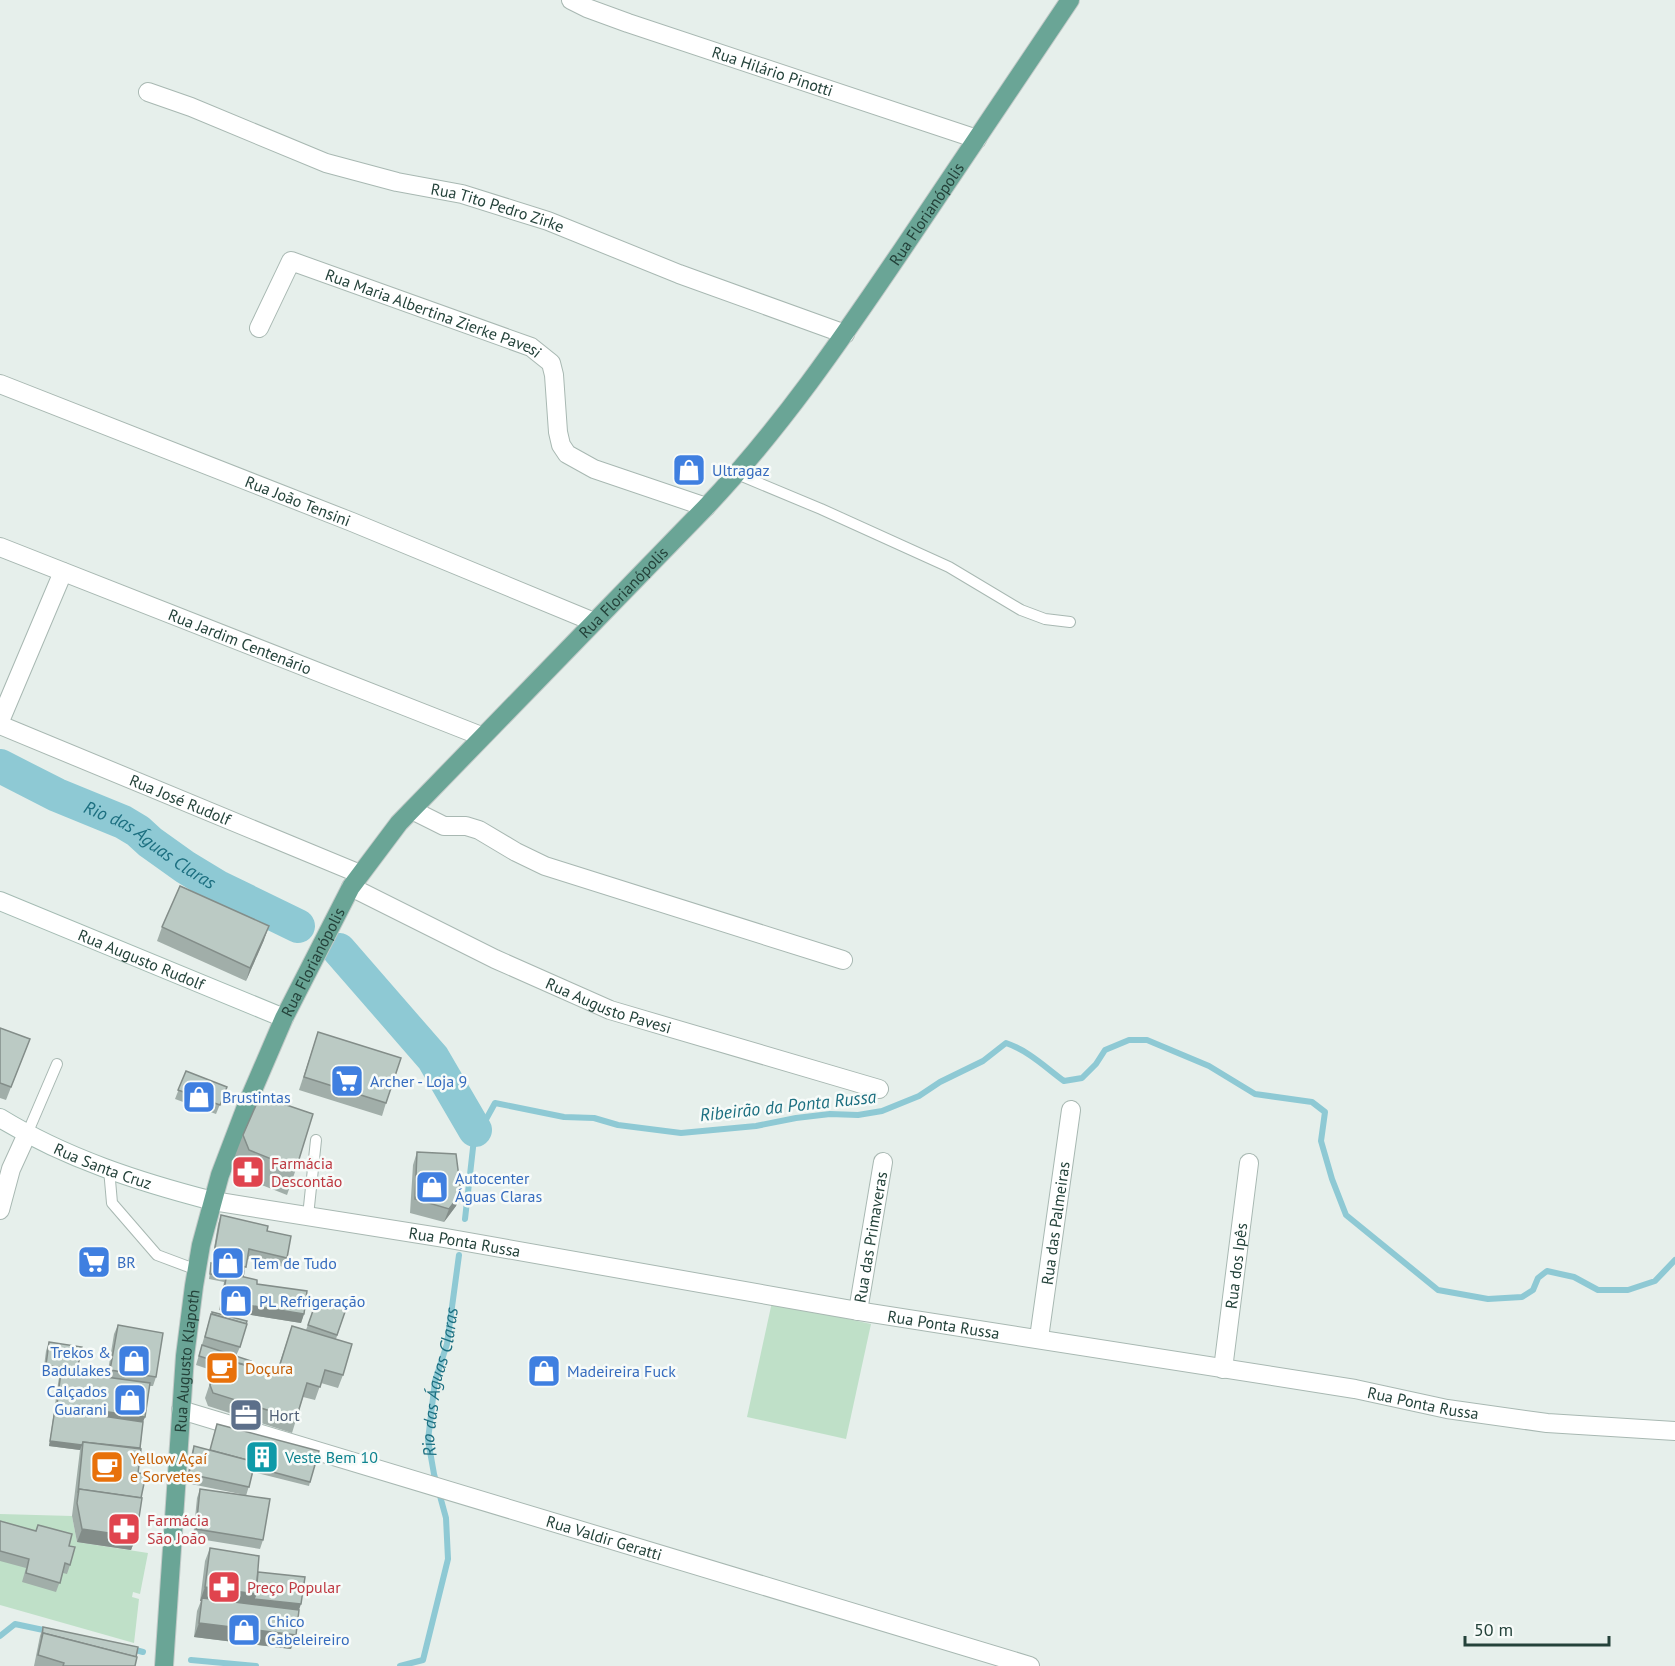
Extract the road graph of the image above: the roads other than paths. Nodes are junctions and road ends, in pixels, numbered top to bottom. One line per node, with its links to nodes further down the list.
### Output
1 (572, 0): 4 (street, Rua Hilário Pinotti)
2 (597, 0): 4 (street)
3 (1070, 0): 6 (main road, Rua Florianópolis)
4 (628, 23): 6 (street, Rua Hilário Pinotti)
5 (148, 92): 8 (street, Rua Tito Pedro Zirke)
6 (977, 139): 8 (main road, Rua Florianópolis)
7 (259, 328): 11 (street, Rua Maria Albertina Zierke Pavesi)
8 (845, 334): 10 (main road, Rua Florianópolis)
9 (0, 384): 14 (street, Rua João Tensini)
10 (737, 474): 11 (main road, Rua Florianópolis); 15 (lane)
11 (706, 507): 14 (main road, Rua Florianópolis)
12 (0, 547): 13 (street, Rua Jardim Centenário)
13 (63, 572): 16 (street, Rua José Rudolf); 17 (street, Rua Jardim Centenário)
14 (594, 622): 17 (main road, Rua Florianópolis)
15 (1070, 622)
16 (0, 723): 19 (street, Rua José Rudolf)
17 (481, 736): 18 (main road, Rua Florianópolis)
18 (412, 810): 19 (main road, Rua Florianópolis); 21 (street)
19 (355, 881): 22 (main road, Rua Florianópolis); 24 (street, Rua Augusto Pavesi)
20 (0, 901): 22 (street, Rua Augusto Rudolf)
21 (843, 960)
22 (284, 1018): 32 (main road, Rua Florianópolis)
23 (57, 1065): 27 (lane)
24 (879, 1089)
25 (1071, 1110): 37 (street, Rua das Palmeiras)
26 (0, 1118): 27 (street, Rua Santa Cruz)
27 (27, 1134): 31 (street, Rua Santa Cruz); 33 (street)
28 (316, 1140): 34 (lane)
29 (884, 1162): 36 (street, Rua das Primaveras)
30 (1249, 1162): 38 (street, Rua dos Ipês)
31 (109, 1169): 32 (street, Rua Santa Cruz); 35 (lane)
32 (213, 1201): 34 (street, Rua Ponta Russa); 35 (main road, Rua Augusto Klapoth)
33 (0, 1210)
34 (308, 1216): 36 (street, Rua Ponta Russa)
35 (197, 1270): 39 (main road, Rua Augusto Klapoth)
36 (858, 1311): 37 (street, Rua Ponta Russa)
37 (1039, 1338): 38 (street, Rua Ponta Russa)
38 (1223, 1369): 40 (street, Rua Ponta Russa)
39 (181, 1410): 41 (main road, Rua Augusto Klapoth); 42 (street, Rua Valdir Geratti)
40 (1675, 1431)
41 (164, 1666)
42 (1030, 1666)

